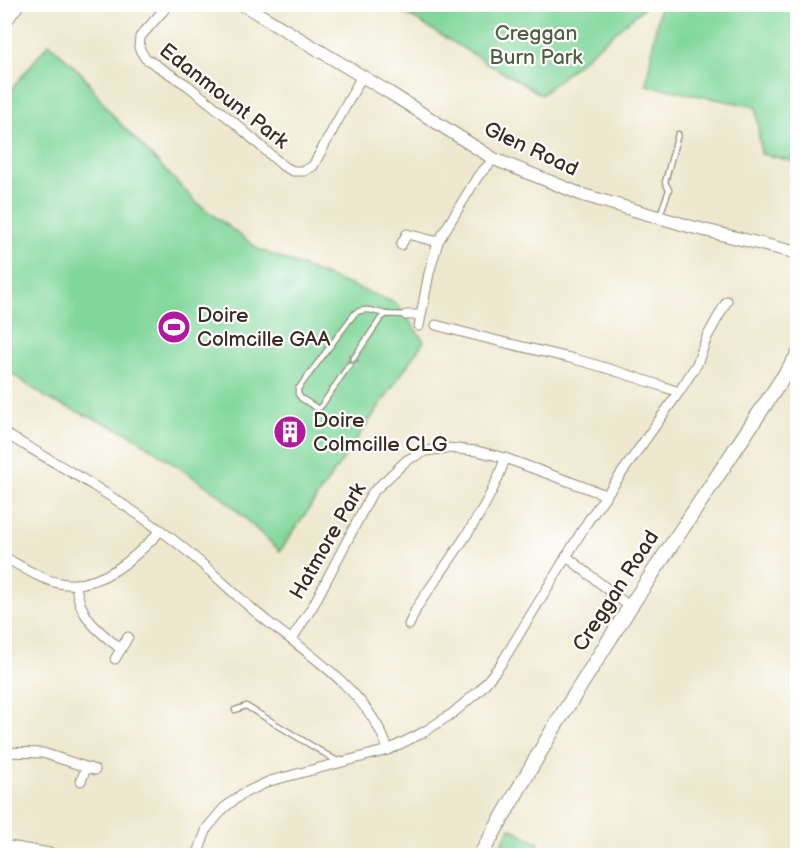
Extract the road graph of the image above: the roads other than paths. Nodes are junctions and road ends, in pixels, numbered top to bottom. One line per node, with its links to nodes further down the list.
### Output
1 (20, 4): 4 (street)
2 (169, 4): 5 (street, Edanmount Park)
3 (242, 4): 5 (street, Glen Road)
4 (4, 26)
5 (362, 76): 7 (street, Glen Road)
6 (678, 134): 8 (lane)
7 (494, 159): 8 (street, Glen Road); 9 (street)
8 (659, 218): 11 (street, Glen Road)
9 (438, 242): 10 (street); 15 (street)
10 (401, 245)
11 (798, 253)
12 (727, 301): 19 (street)
13 (387, 314): 13 (lane, one-way to 13); 14 (lane)
14 (406, 315): 15 (street)
15 (421, 315): 17 (street)
16 (436, 325): 19 (street)
17 (418, 326)
18 (798, 355): 27 (main road, Creggan Road)
19 (679, 393): 22 (street)
20 (4, 433): 23 (street)
21 (505, 458): 22 (street, Hatmore Park); 28 (street); 30 (street, Hatmore Park)
22 (606, 495): 24 (street)
23 (161, 530): 26 (street); 30 (street)
24 (566, 556): 27 (street); 34 (street)
25 (4, 557): 26 (street)
26 (76, 585): 31 (street)
27 (630, 607): 41 (main road, Creggan Road)
28 (409, 625)
29 (128, 637): 31 (street)
30 (292, 639): 34 (street)
31 (121, 649): 32 (street)
32 (115, 659)
33 (235, 710): 36 (lane)
34 (388, 750): 36 (street)
35 (4, 752): 37 (street)
36 (340, 763): 40 (street)
37 (81, 781)
38 (4, 845): 39 (street)
39 (66, 855)
40 (197, 855)
41 (480, 855)

